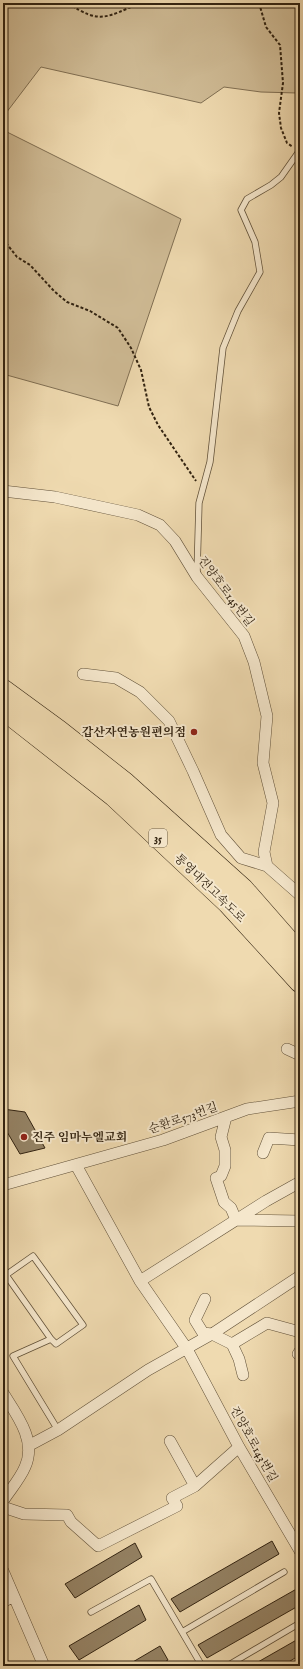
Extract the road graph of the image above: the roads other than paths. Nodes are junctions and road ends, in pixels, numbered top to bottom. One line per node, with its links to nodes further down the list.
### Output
1 (298, 148): 3 (lane)
2 (3, 491): 3 (street, 진양호로145번길)
3 (197, 577): 7 (street, 진양호로145번길)
4 (83, 674): 7 (street)
5 (3, 690): 9 (highway, 통영대전고속도로 / 35)
6 (3, 709): 10 (highway, 통영대전고속도로 / 35)
7 (267, 866): 8 (street)
8 (300, 895)
9 (300, 954)
10 (300, 982)
11 (287, 1048): 12 (street)
12 (300, 1055)
13 (300, 1101): 14 (street, 순환로573번길)
14 (226, 1117): 17 (street, 순환로573번길); 20 (street)
15 (300, 1140): 16 (street)
16 (263, 1153)
17 (76, 1165): 19 (street, 순환로573번길); 23 (street, 진양호로143번길)
18 (300, 1182): 20 (street)
19 (3, 1185)
20 (236, 1220): 21 (street); 23 (street)
21 (300, 1221)
22 (300, 1276): 26 (street)
23 (140, 1281): 29 (street, 진양호로143번길)
24 (205, 1300): 26 (street)
25 (300, 1332): 28 (street)
26 (212, 1334): 28 (street); 29 (street)
27 (51, 1339): 27 (lane); 32 (lane)
28 (232, 1344): 30 (street)
29 (187, 1349): 32 (street); 35 (street, 진양호로143번길)
30 (243, 1375)
31 (3, 1394): 34 (street)
32 (58, 1430): 34 (street)
33 (170, 1441): 36 (street)
34 (30, 1445): 37 (street)
35 (239, 1447): 36 (street); 39 (street, 진양호로143번길)
36 (195, 1486): 38 (street)
37 (3, 1501)
38 (3, 1507)
39 (300, 1550)
40 (3, 1571): 42 (street)
41 (284, 1572): 46 (lane)
42 (13, 1596): 43 (street); 48 (street)
43 (3, 1602)
44 (91, 1612): 46 (lane)
45 (300, 1623): 49 (lane)
46 (182, 1632): 47 (lane)
47 (200, 1665)
48 (44, 1666)
49 (227, 1666)

